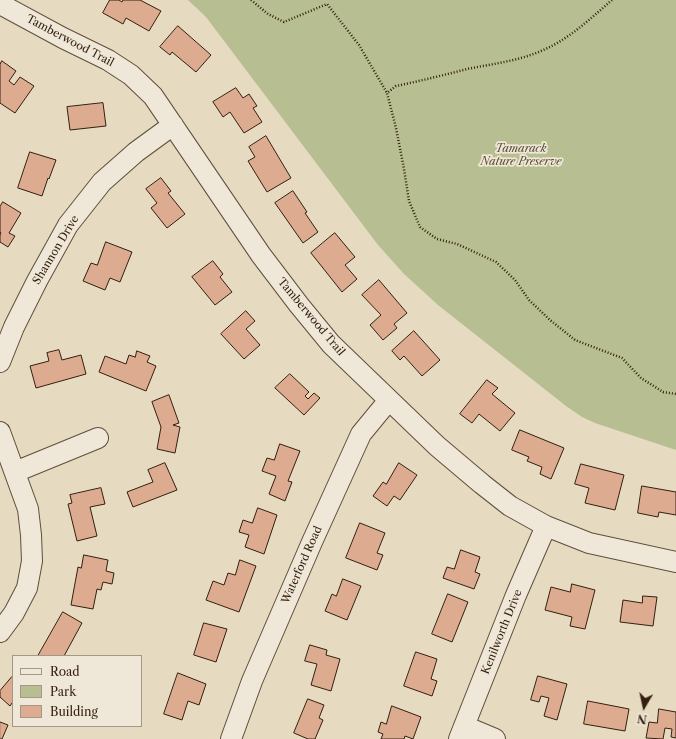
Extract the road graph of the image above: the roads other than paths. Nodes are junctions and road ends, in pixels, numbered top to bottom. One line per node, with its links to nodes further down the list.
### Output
1 (0, 4): 2 (street, Tamberwood Trail)
2 (173, 125): 3 (street, Shannon Drive); 4 (street, Tamberwood Trail)
3 (0, 362)
4 (389, 400): 8 (street, Tamberwood Trail); 12 (street, Waterford Road)
5 (0, 432): 7 (street)
6 (98, 438): 7 (street)
7 (15, 472): 10 (street)
8 (546, 526): 9 (street, Tamberwood Trail); 11 (street, Kenilworth Drive)
9 (676, 562)
10 (0, 632)
11 (462, 732): 13 (street)
12 (231, 739)
13 (495, 739)

